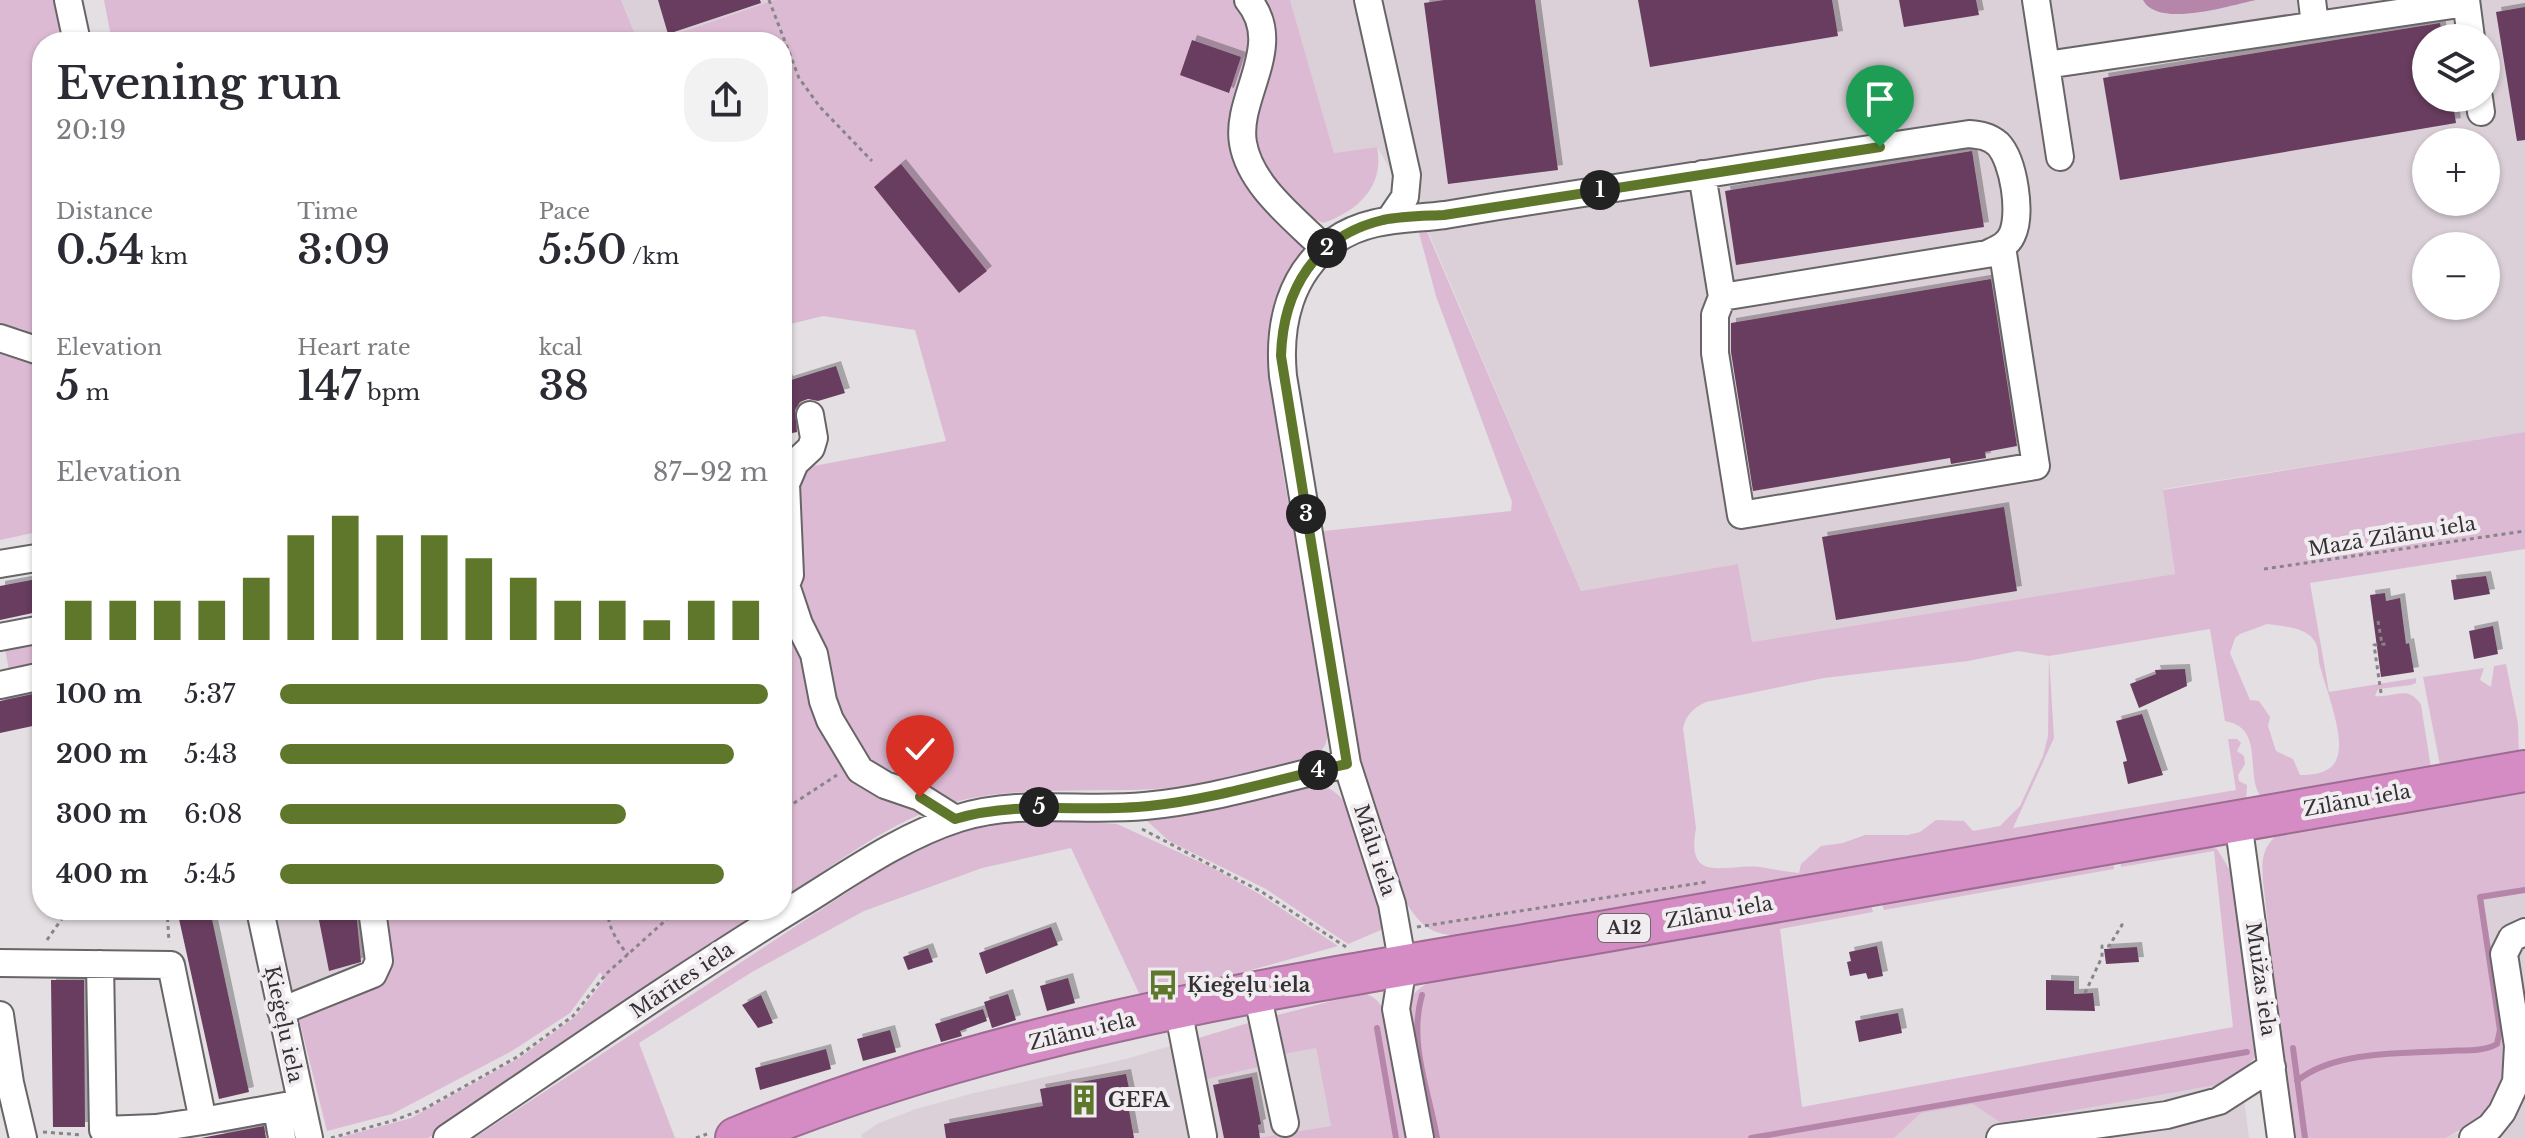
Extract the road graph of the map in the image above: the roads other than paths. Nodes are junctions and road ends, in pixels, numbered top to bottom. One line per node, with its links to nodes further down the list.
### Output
1 (68, 0): 8 (street)
2 (1248, 0): 14 (street)
3 (1368, 0): 12 (street)
4 (2036, 0): 9 (street)
5 (2466, 1): 6 (street); 7 (street)
6 (2314, 12): 9 (street)
7 (2469, 24)
8 (75, 32)
9 (2046, 65): 10 (street)
10 (2060, 157)
11 (1702, 174): 12 (street, Mālu iela); 13 (street, Mālu iela); 15 (street)
12 (1390, 219): 14 (street, Mālu iela)
13 (2002, 247): 15 (street); 15 (street)
14 (1325, 249): 27 (street, Mālu iela)
15 (1722, 297)
16 (0, 338): 17 (street)
17 (32, 349)
18 (810, 415): 19 (street)
19 (792, 470)
20 (32, 559): 21 (street)
21 (0, 564)
22 (792, 606): 29 (street)
23 (32, 631): 24 (street)
24 (0, 637)
25 (32, 678): 26 (street)
26 (0, 685)
27 (1347, 764): 29 (street, Mārītes iela); 38 (street, Mālu iela)
28 (2525, 771): 30 (highway, Zīlānu iela / A12)
29 (955, 819): 31 (street, Mārītes iela)
30 (2238, 821): 38 (highway, Zīlānu iela / A12); 43 (street, Muižas iela)
31 (792, 908)
32 (262, 920): 41 (street, Ķieģeļu iela)
33 (373, 920): 41 (street)
34 (772, 920): 53 (street, Mārītes iela)
35 (2525, 932): 58 (street)
36 (0, 963): 37 (street)
37 (100, 964): 45 (street); 49 (street)
38 (1403, 966): 39 (highway, Zīlānu iela / A12); 55 (street, Mālu iela)
39 (1257, 993): 40 (highway, Zīlānu iela / A12); 46 (street)
40 (1178, 1009): 50 (street); 54 (highway, Zīlānu iela / A12)
41 (281, 1011): 44 (street, Ķieģeļu iela)
42 (1, 1030): 48 (street)
43 (2272, 1067): 56 (street); 57 (street, Muižas iela)
44 (289, 1106): 47 (street); 51 (street); 52 (street, Ķieģeļu iela)
45 (203, 1121): 47 (street); 49 (street)
46 (1285, 1123)
47 (235, 1127)
48 (21, 1132)
49 (156, 1133)
50 (1203, 1136)
51 (282, 1138)
52 (309, 1138)
53 (447, 1138)
54 (736, 1138)
55 (1420, 1138)
56 (2000, 1138)
57 (2281, 1138)
58 (2473, 1138)

